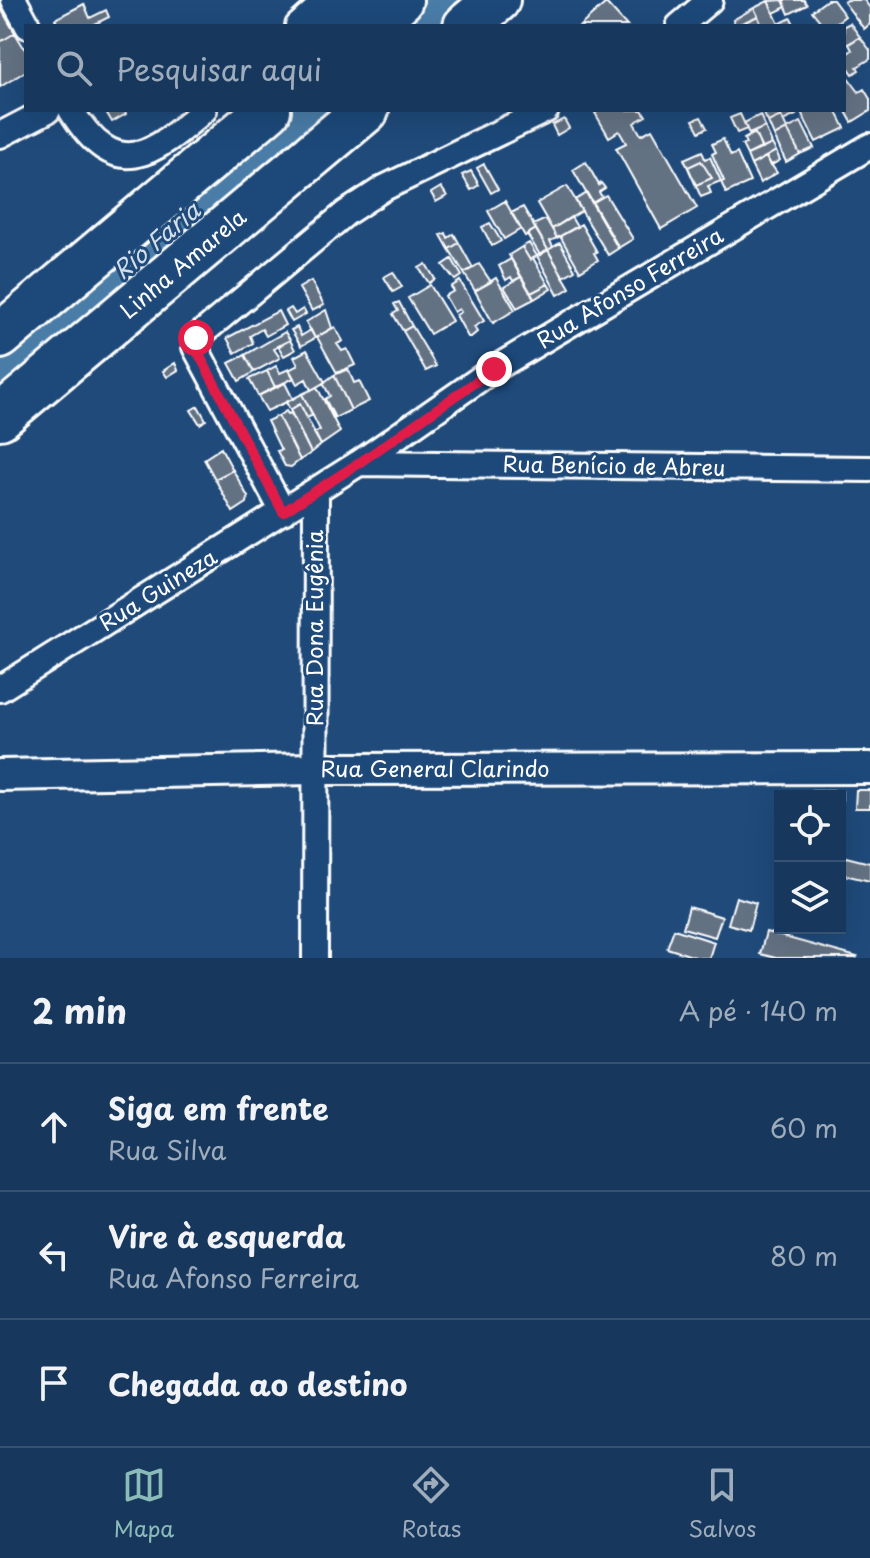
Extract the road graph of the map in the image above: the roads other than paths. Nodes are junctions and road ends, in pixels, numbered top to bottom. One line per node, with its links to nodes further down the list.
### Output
1 (14, 0): 7 (street)
2 (327, 0): 8 (street)
3 (353, 0): 9 (highway)
4 (400, 0): 10 (highway)
5 (497, 0): 11 (highway)
6 (710, 0): 12 (street)
7 (27, 24)
8 (300, 24)
9 (327, 24)
10 (371, 24)
11 (468, 24)
12 (681, 24)
13 (44, 112): 20 (street)
14 (72, 112): 15 (street)
15 (202, 112)
16 (246, 112): 22 (highway)
17 (266, 112): 22 (highway)
18 (364, 112): 24 (highway, Linha Amarela)
19 (542, 112): 28 (street)
20 (0, 135)
21 (870, 146): 25 (street, Rua Afonso Ferreira)
22 (187, 177): 23 (highway)
23 (0, 336)
24 (0, 417)
25 (359, 463): 26 (street, Rua Benício de Abreu); 27 (street, Rua Afonso Ferreira)
26 (870, 469)
27 (316, 491): 28 (street, Rua Guineza); 31 (street, Rua Dona Eugênia)
28 (283, 512): 29 (street, Rua Guineza)
29 (0, 689)
30 (870, 768): 31 (street, Rua General Clarindo)
31 (315, 769): 32 (street, Rua General Clarindo); 33 (street, Rua Dona Eugênia)
32 (0, 775)
33 (315, 958)

